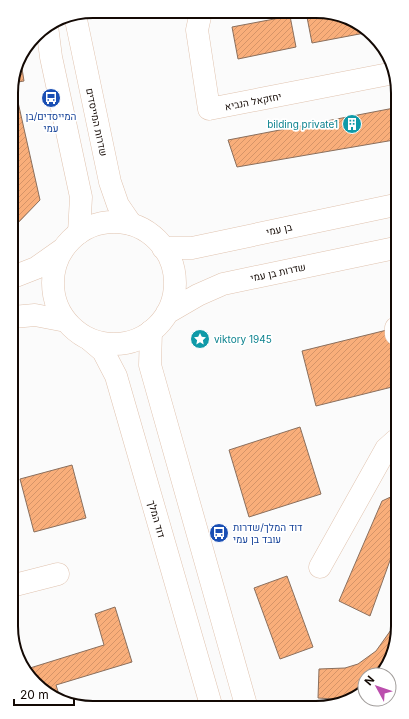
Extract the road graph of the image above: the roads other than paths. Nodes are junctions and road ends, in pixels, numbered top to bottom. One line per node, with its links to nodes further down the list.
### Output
1 (200, 18): 4 (street, יחזקאל הנביא)
2 (76, 20): 6 (street, שדרות המייסדים)
3 (48, 33): 7 (street)
4 (388, 74)
5 (391, 206): 8 (street, בן עמי)
6 (131, 224): 7 (street); 8 (street)
7 (79, 233): 9 (street)
8 (164, 248): 12 (street)
9 (63, 249): 11 (street); 14 (street)
10 (391, 249): 12 (street, שדרות בן עמי)
11 (18, 275)
12 (167, 313): 15 (street)
13 (18, 317): 14 (street)
14 (66, 321): 16 (street)
15 (151, 331): 16 (street); 22 (street)
16 (90, 340): 21 (street, דוד המלך)
17 (391, 444): 18 (street)
18 (320, 567)
19 (58, 574): 20 (street)
20 (18, 584)
21 (210, 701)
22 (245, 701)

